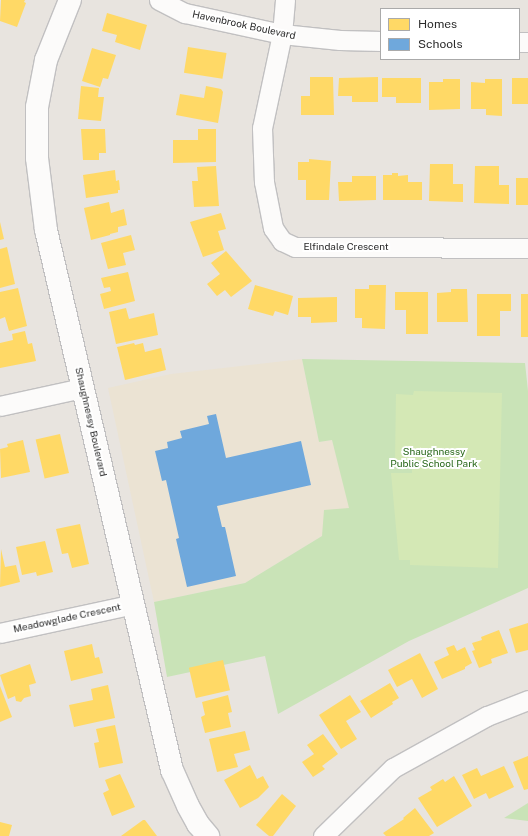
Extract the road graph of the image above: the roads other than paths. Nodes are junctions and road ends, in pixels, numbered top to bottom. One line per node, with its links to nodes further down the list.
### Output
1 (70, 0): 7 (street, Shaughnessy Boulevard)
2 (159, 0): 4 (street, Havenbrook Boulevard)
3 (285, 0): 4 (street, Elfindale Crescent)
4 (282, 34): 5 (street, Havenbrook Boulevard); 6 (street, Elfindale Crescent)
5 (380, 41)
6 (528, 248)
7 (82, 388): 8 (street); 9 (street, Shaughnessy Boulevard)
8 (0, 406)
9 (134, 604): 10 (street, Meadowglade Crescent); 12 (street, Shaughnessy Boulevard)
10 (0, 632)
11 (528, 700): 13 (street)
12 (208, 836)
13 (323, 836)

